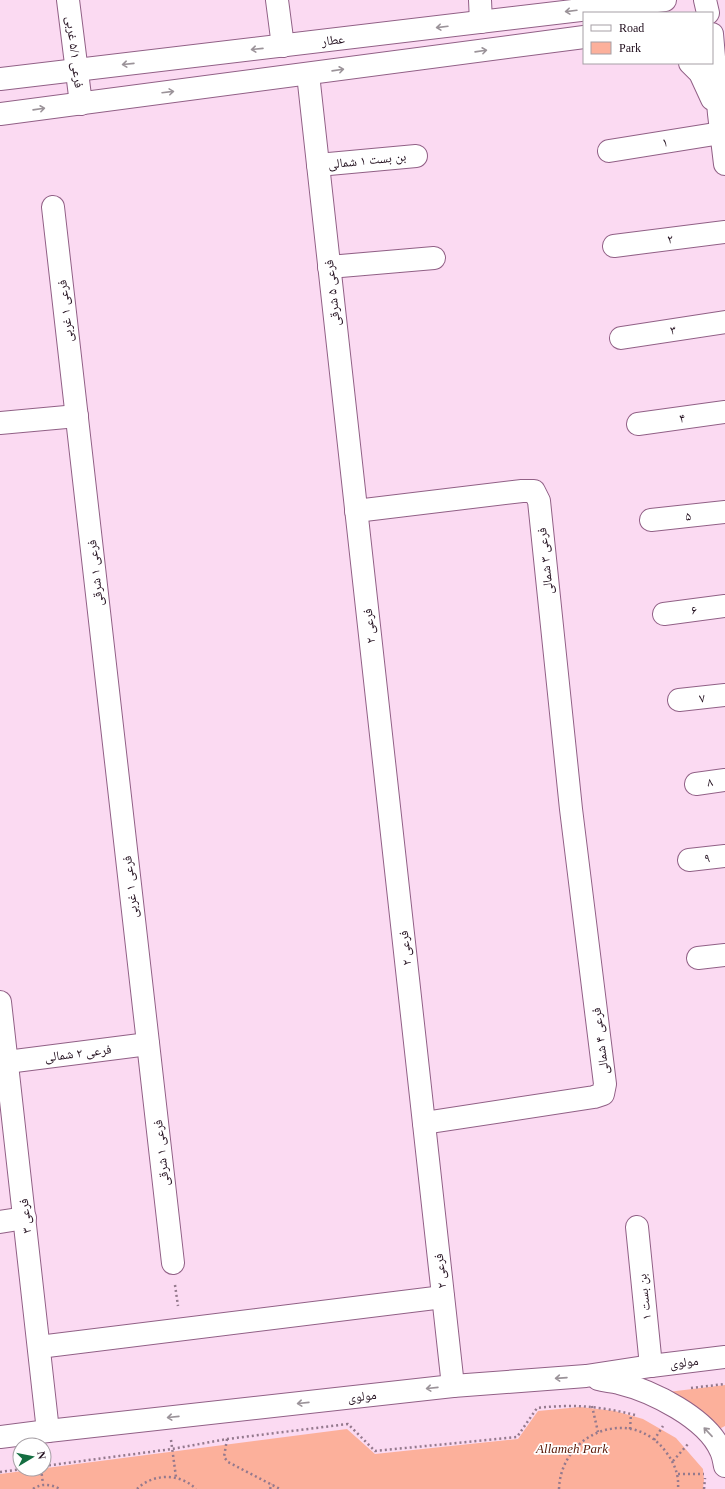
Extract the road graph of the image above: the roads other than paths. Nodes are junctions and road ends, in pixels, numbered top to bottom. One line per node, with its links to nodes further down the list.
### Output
1 (68, 0): 15 (street, فرعی ۵/۱ غربی)
2 (277, 0): 13 (street)
3 (480, 0): 8 (street)
4 (666, 0): 6 (street, عطار)
5 (705, 0): 7 (street)
6 (621, 3): 8 (street, عطار, one-way to 8)
7 (708, 12)
8 (481, 22): 13 (street, عطار, one-way to 13)
9 (725, 25): 10 (street)
10 (713, 27)
11 (583, 37): 16 (street, one-way to 11)
12 (713, 45): 20 (street)
13 (283, 46): 15 (street, عطار, one-way to 15)
14 (691, 64): 20 (street)
15 (78, 70): 17 (street, عطار); 18 (street, فرعی ۵/۱ غربی)
16 (308, 74): 18 (street, one-way to 16); 24 (street, فرعی ۵ شرقی)
17 (0, 79)
18 (82, 104): 19 (street, one-way to 18)
19 (0, 114)
20 (720, 123): 21 (street, ۱); 23 (street)
21 (609, 151)
22 (416, 156): 24 (street, بن بست ۱ شمالی)
23 (725, 164)
24 (318, 165): 29 (street, فرعی ۵ شرقی)
25 (53, 207): 33 (street, فرعی ۱ غربی)
26 (725, 232): 27 (street, ۲)
27 (614, 246)
28 (434, 258): 29 (street)
29 (329, 267): 36 (street, فرعی ۵ شرقی)
30 (725, 322): 31 (street, ۳)
31 (621, 338)
32 (725, 412): 35 (street, ۴)
33 (77, 416): 34 (street); 43 (street, فرعی ۱ شرقی)
34 (0, 423)
35 (638, 424)
36 (356, 511): 46 (street, فرعی ۳ شمالی); 54 (street, فرعی ۲)
37 (725, 512): 38 (street, ۵)
38 (651, 520)
39 (725, 606): 40 (street, ۶)
40 (664, 614)
41 (725, 695): 42 (street, ۷)
42 (679, 700)
43 (112, 730): 52 (street, فرعی ۱ غربی)
44 (725, 780): 45 (street, ۸)
45 (696, 784)
46 (571, 809): 54 (street, فرعی ۴ شمالی)
47 (725, 856): 48 (street, ۹)
48 (688, 860)
49 (725, 955): 50 (street)
50 (698, 958)
51 (0, 1002): 53 (street, فرعی ۳)
52 (148, 1044): 53 (street, فرعی ۲ شمالی); 58 (street, فرعی ۱ شرقی)
53 (7, 1062): 55 (street, فرعی ۳)
54 (424, 1123): 59 (street, فرعی ۲)
55 (25, 1218): 56 (street); 60 (street, فرعی ۳)
56 (0, 1222)
57 (637, 1227): 62 (street, بن بست ۱)
58 (173, 1263)
59 (443, 1297): 60 (street); 64 (street, فرعی ۲)
60 (39, 1347): 65 (street, فرعی ۳)
61 (725, 1357): 62 (street, مولوی)
62 (651, 1366): 63 (street, مولوی)
63 (585, 1376): 64 (street, مولوی, one-way to 64); 67 (street, one-way to 63)
64 (453, 1386): 65 (street, مولوی, one-way to 65)
65 (48, 1430): 66 (street, مولوی)
66 (0, 1437)
67 (725, 1466)

